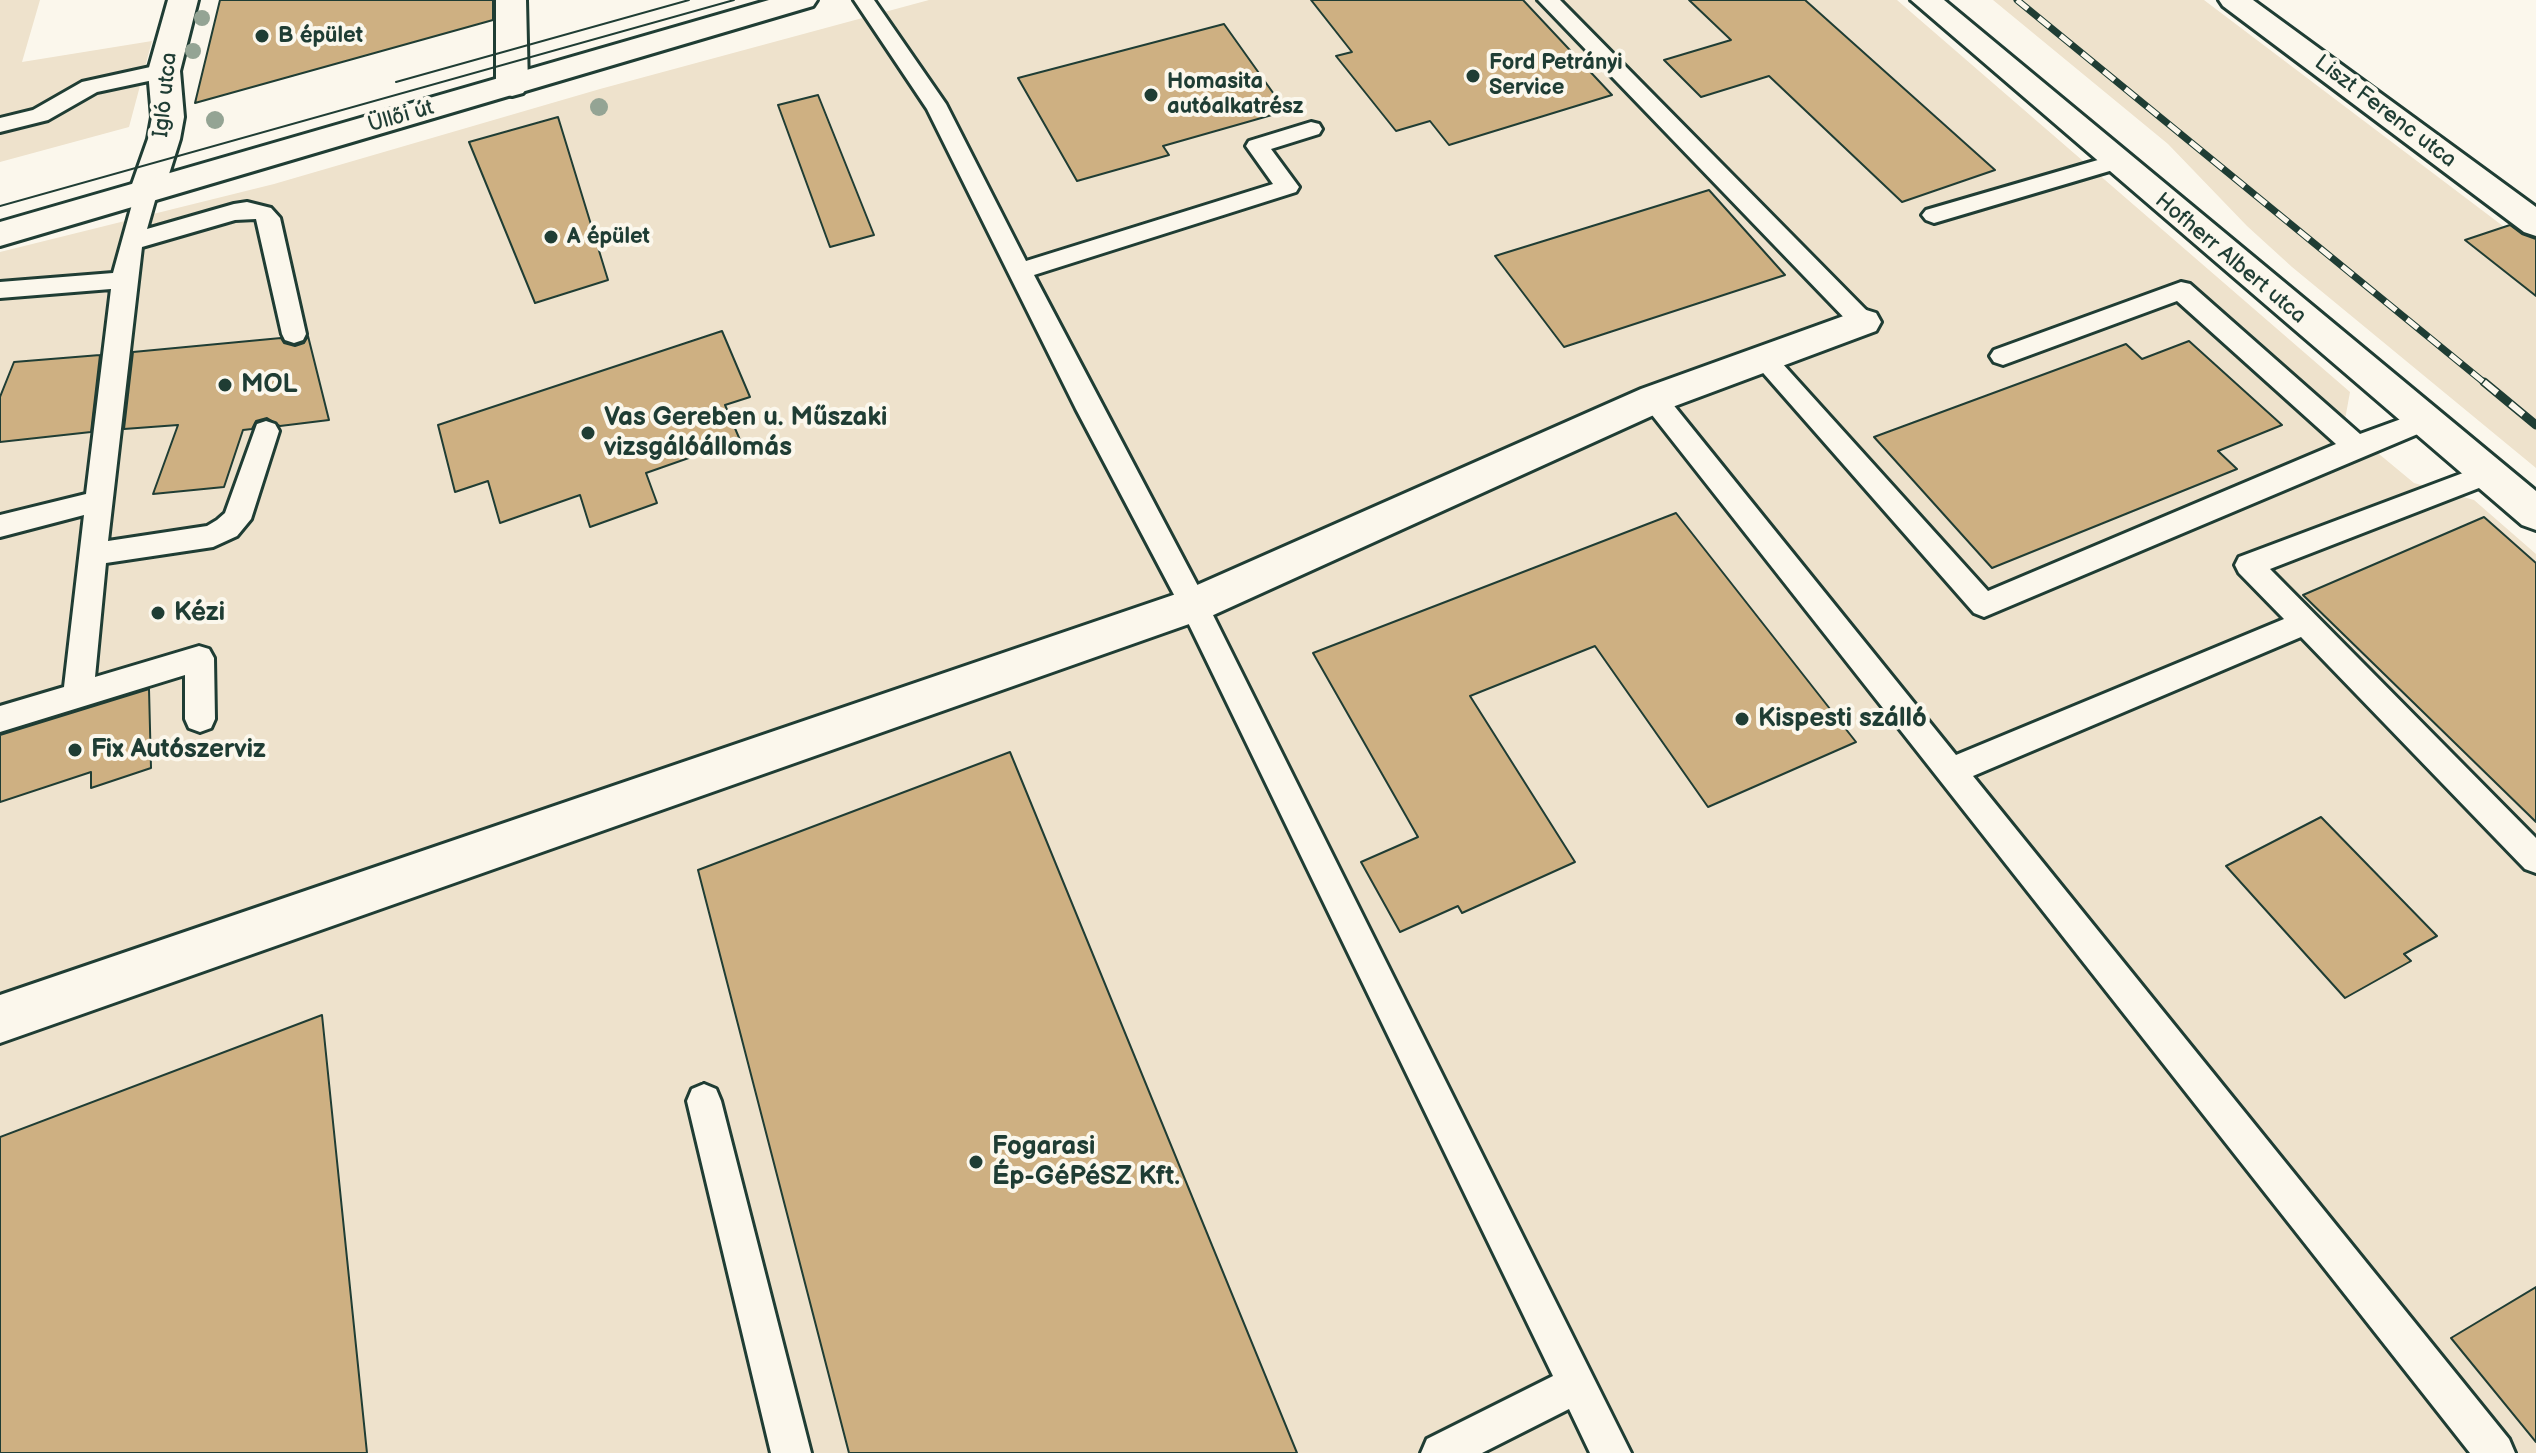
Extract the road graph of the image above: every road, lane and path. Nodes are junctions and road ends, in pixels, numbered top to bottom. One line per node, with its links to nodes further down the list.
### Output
1 (183, 0): 8 (street, Igló utca)
2 (511, 0): 9 (street)
3 (802, 0): 9 (street, Üllői út)
4 (864, 0): 18 (lane)
5 (1548, 0): 21 (lane)
6 (1926, 0): 12 (street, Hofherr Albert utca)
7 (2234, 0): 15 (street, Liszt Ferenc utca)
8 (164, 71): 10 (lane); 13 (street, Igló utca)
9 (512, 86): 13 (street, Üllői út)
10 (0, 125)
11 (1311, 129): 18 (lane)
12 (2115, 162): 14 (lane); 26 (street, Hofherr Albert utca)
13 (147, 190): 16 (street, Üllői út); 17 (lane)
14 (1934, 215)
15 (2536, 224)
16 (0, 234)
17 (131, 242): 19 (lane); 22 (lane)
18 (1020, 271): 34 (lane)
19 (124, 280): 20 (lane); 30 (lane)
20 (0, 290)
21 (1863, 322): 24 (street)
22 (294, 334)
23 (2003, 356): 28 (lane)
24 (1763, 358): 25 (street); 28 (lane)
25 (1654, 399): 34 (street); 39 (lane)
26 (2423, 421): 28 (lane); 29 (street, Hofherr Albert utca)
27 (266, 431): 33 (lane)
28 (2357, 447)
29 (2488, 474): 31 (street, Hofherr Albert utca); 35 (lane)
30 (99, 501): 32 (lane); 33 (lane)
31 (2536, 514)
32 (0, 526)
33 (94, 554): 36 (lane)
34 (1194, 605): 41 (street); 43 (lane)
35 (2305, 623): 39 (lane); 40 (lane)
36 (78, 695): 37 (lane); 38 (lane)
37 (0, 719)
38 (200, 719)
39 (1952, 771): 47 (lane)
40 (2536, 859)
41 (0, 1019)
42 (704, 1101): 44 (lane)
43 (1576, 1385): 45 (lane); 46 (lane)
44 (791, 1453)
45 (1441, 1453)
46 (1611, 1453)
47 (2495, 1453)

